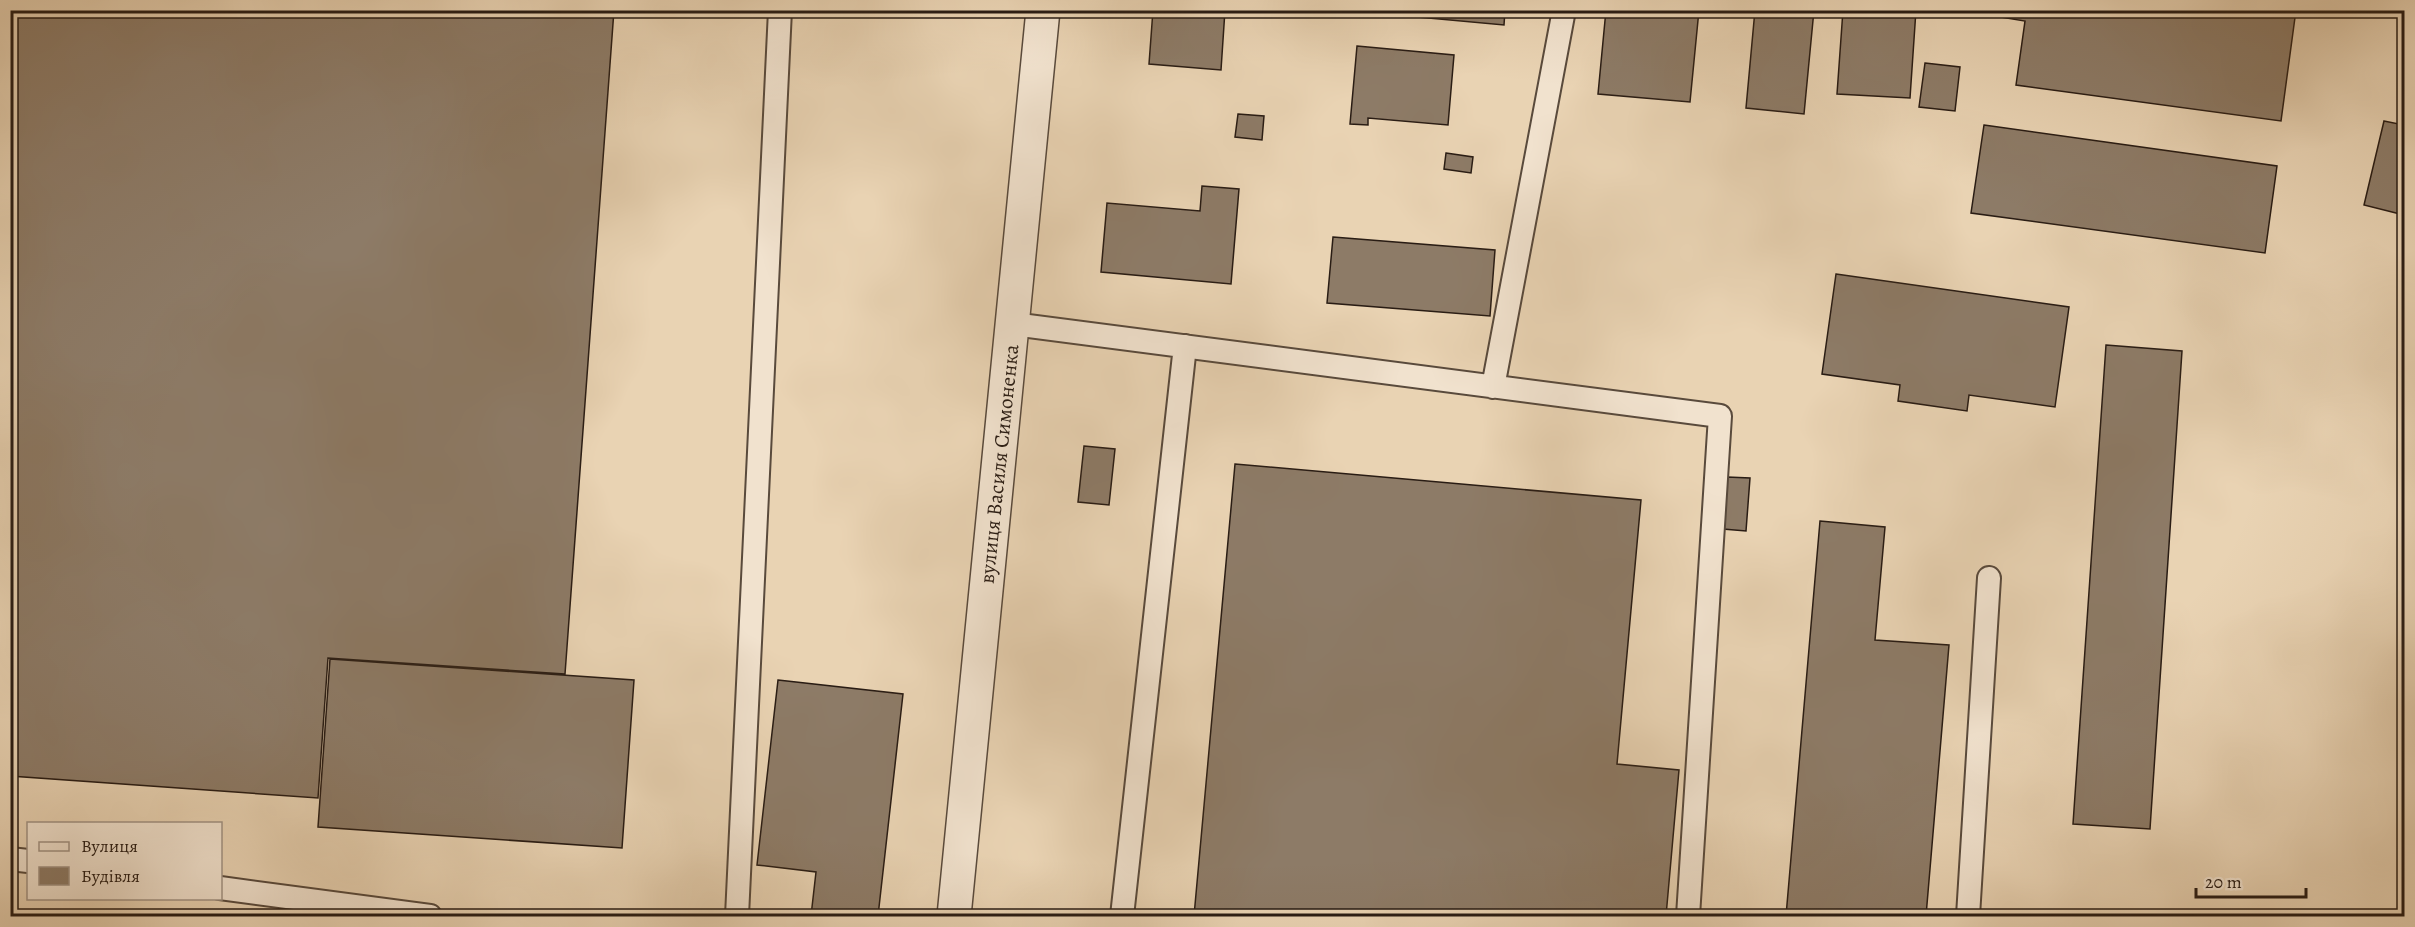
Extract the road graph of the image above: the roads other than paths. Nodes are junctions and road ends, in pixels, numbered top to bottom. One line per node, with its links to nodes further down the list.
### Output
1 (780, 10): 13 (lane)
2 (1043, 10): 4 (street, вулиця Василя Симоненка)
3 (1564, 10): 6 (lane)
4 (1013, 324): 5 (lane); 14 (street, вулиця Василя Симоненка)
5 (1185, 346): 6 (lane); 15 (lane)
6 (1493, 387): 16 (lane)
7 (1989, 578): 17 (lane)
8 (10, 859): 9 (lane)
9 (27, 861)
10 (222, 889): 11 (lane)
11 (284, 907): 12 (lane)
12 (430, 916)
13 (737, 916)
14 (954, 916)
15 (1122, 916)
16 (1688, 916)
17 (1968, 916)

